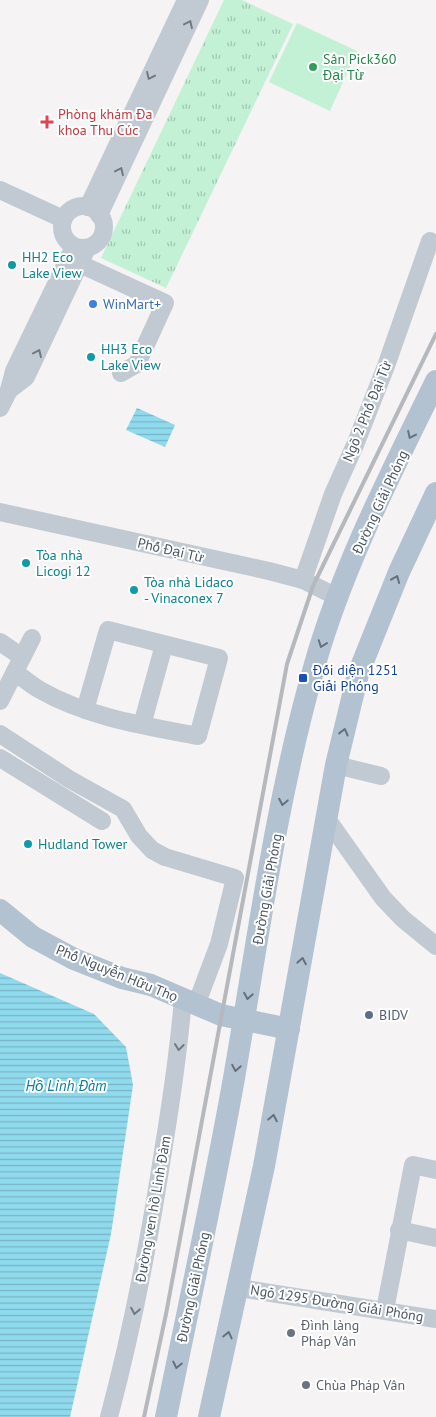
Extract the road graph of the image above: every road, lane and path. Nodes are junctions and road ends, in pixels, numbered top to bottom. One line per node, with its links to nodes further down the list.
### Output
1 (186, 0): 4 (street, one-way to 4)
2 (200, 0): 4 (street, one-way to 2)
3 (0, 190): 5 (street)
4 (94, 211): 5 (street); 7 (street)
5 (63, 219): 7 (street)
6 (430, 241): 13 (street, Ngõ 2 Phố Đại Từ)
7 (80, 253): 8 (street); 10 (street)
8 (121, 373)
9 (434, 388): 14 (main road, Đường Giải Phóng, one-way to 14)
10 (5, 398)
11 (436, 493): 24 (main road, one-way to 11)
12 (0, 512): 13 (street, Phố Đại Từ)
13 (303, 580): 14 (street, Phố Đại Từ)
14 (339, 598): 31 (main road, Đường Giải Phóng, one-way to 31)
15 (32, 638): 18 (street)
16 (0, 642): 18 (street)
17 (164, 644): 20 (street); 21 (street); 21 (street)
18 (19, 665): 19 (street); 20 (street)
19 (0, 701)
20 (86, 710): 21 (street)
21 (142, 725)
22 (0, 734): 30 (street)
23 (0, 758): 27 (street)
24 (336, 765): 25 (street); 26 (main road)
25 (381, 776)
26 (327, 819): 29 (street); 32 (main road, one-way to 26)
27 (102, 821)
28 (0, 910): 30 (main road, Phố Nguyễn Hữu Thọ)
29 (436, 946)
30 (187, 1000): 31 (main road, Phố Nguyễn Hữu Thọ); 39 (street, Đường ven hồ Linh Đàm, one-way to 39)
31 (243, 1020): 32 (main road, Phố Nguyễn Hữu Thọ); 40 (main road, Đường Giải Phóng, one-way to 40)
32 (289, 1029): 36 (main road, one-way to 32)
33 (436, 1170): 34 (street)
34 (399, 1230): 35 (street); 37 (street)
35 (436, 1238)
36 (239, 1288): 37 (street, Ngõ 1295 Đường Giải Phóng); 41 (main road, one-way to 36)
37 (385, 1310): 38 (street, Ngõ 1295 Đường Giải Phóng)
38 (436, 1318)
39 (109, 1417)
40 (166, 1417)
41 (209, 1417)

